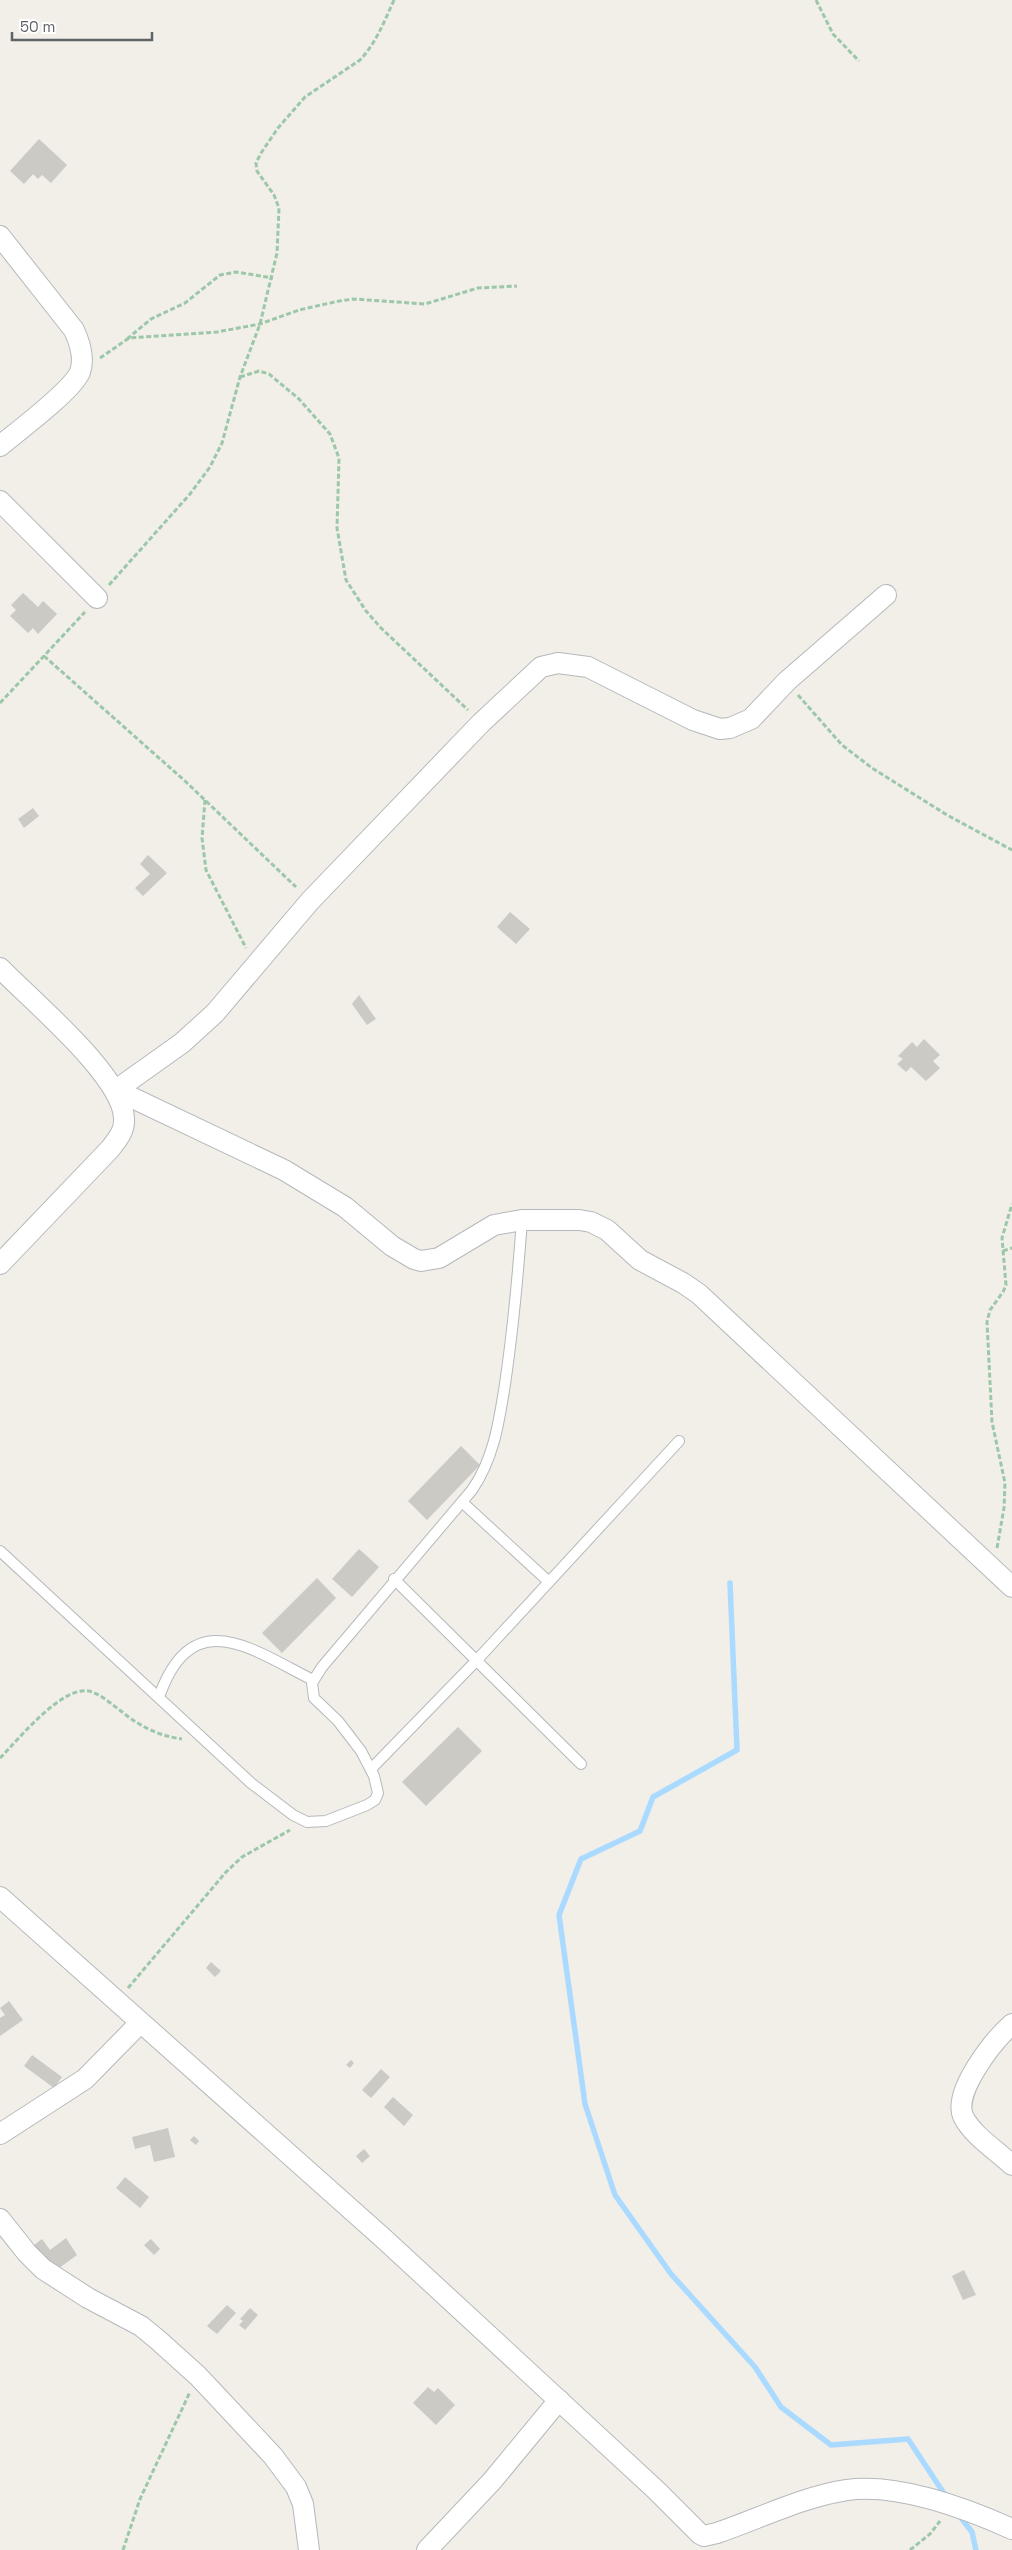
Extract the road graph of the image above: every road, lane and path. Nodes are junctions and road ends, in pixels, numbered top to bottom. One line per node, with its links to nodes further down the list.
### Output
1 (394, 0): 5 (path)
2 (816, 0): 3 (path)
3 (859, 61)
4 (0, 236): 9 (street)
5 (272, 278): 7 (path); 8 (path)
6 (517, 286): 7 (path)
7 (260, 324): 8 (path); 10 (path)
8 (127, 339): 9 (path)
9 (82, 363): 11 (street)
10 (240, 377): 14 (path); 18 (path)
11 (0, 446)
12 (0, 501): 14 (street)
13 (886, 595): 16 (street)
14 (97, 598): 15 (path)
15 (44, 656): 17 (path); 19 (path)
16 (787, 681): 18 (street); 20 (path)
17 (0, 703)
18 (481, 723): 21 (street)
19 (205, 800): 21 (path); 22 (path)
20 (1012, 850)
21 (310, 901): 22 (street)
22 (255, 964): 24 (street)
23 (0, 968): 24 (street)
24 (116, 1090): 26 (street); 29 (street)
25 (1012, 1204): 28 (path)
26 (522, 1220): 31 (lane); 33 (street)
27 (1012, 1248): 28 (path)
28 (1003, 1252): 33 (path)
29 (0, 1264)
30 (679, 1441): 35 (lane)
31 (462, 1502): 34 (lane); 35 (lane)
32 (0, 1551): 39 (lane)
33 (994, 1568): 36 (street)
34 (394, 1580): 37 (lane); 38 (lane)
35 (550, 1582): 37 (lane)
36 (1012, 1587)
37 (477, 1660): 42 (lane); 43 (lane)
38 (313, 1680): 39 (lane); 43 (lane)
39 (159, 1697): 40 (lane)
40 (202, 1738): 41 (path); 44 (lane)
41 (0, 1758)
42 (581, 1764)
43 (371, 1769): 44 (lane)
44 (307, 1822): 46 (path)
45 (0, 1896): 46 (street)
46 (116, 2001): 47 (street)
47 (140, 2023): 49 (street); 53 (street)
48 (1012, 2024): 50 (street)
49 (0, 2134)
50 (1012, 2165)
51 (0, 2218): 52 (street)
52 (198, 2376): 57 (path); 58 (street)
53 (559, 2400): 56 (street); 59 (street)
54 (951, 2504): 55 (street); 56 (street); 60 (path)
55 (1012, 2529)
56 (700, 2543)
57 (123, 2550)
58 (309, 2550)
59 (427, 2550)
60 (910, 2550)

